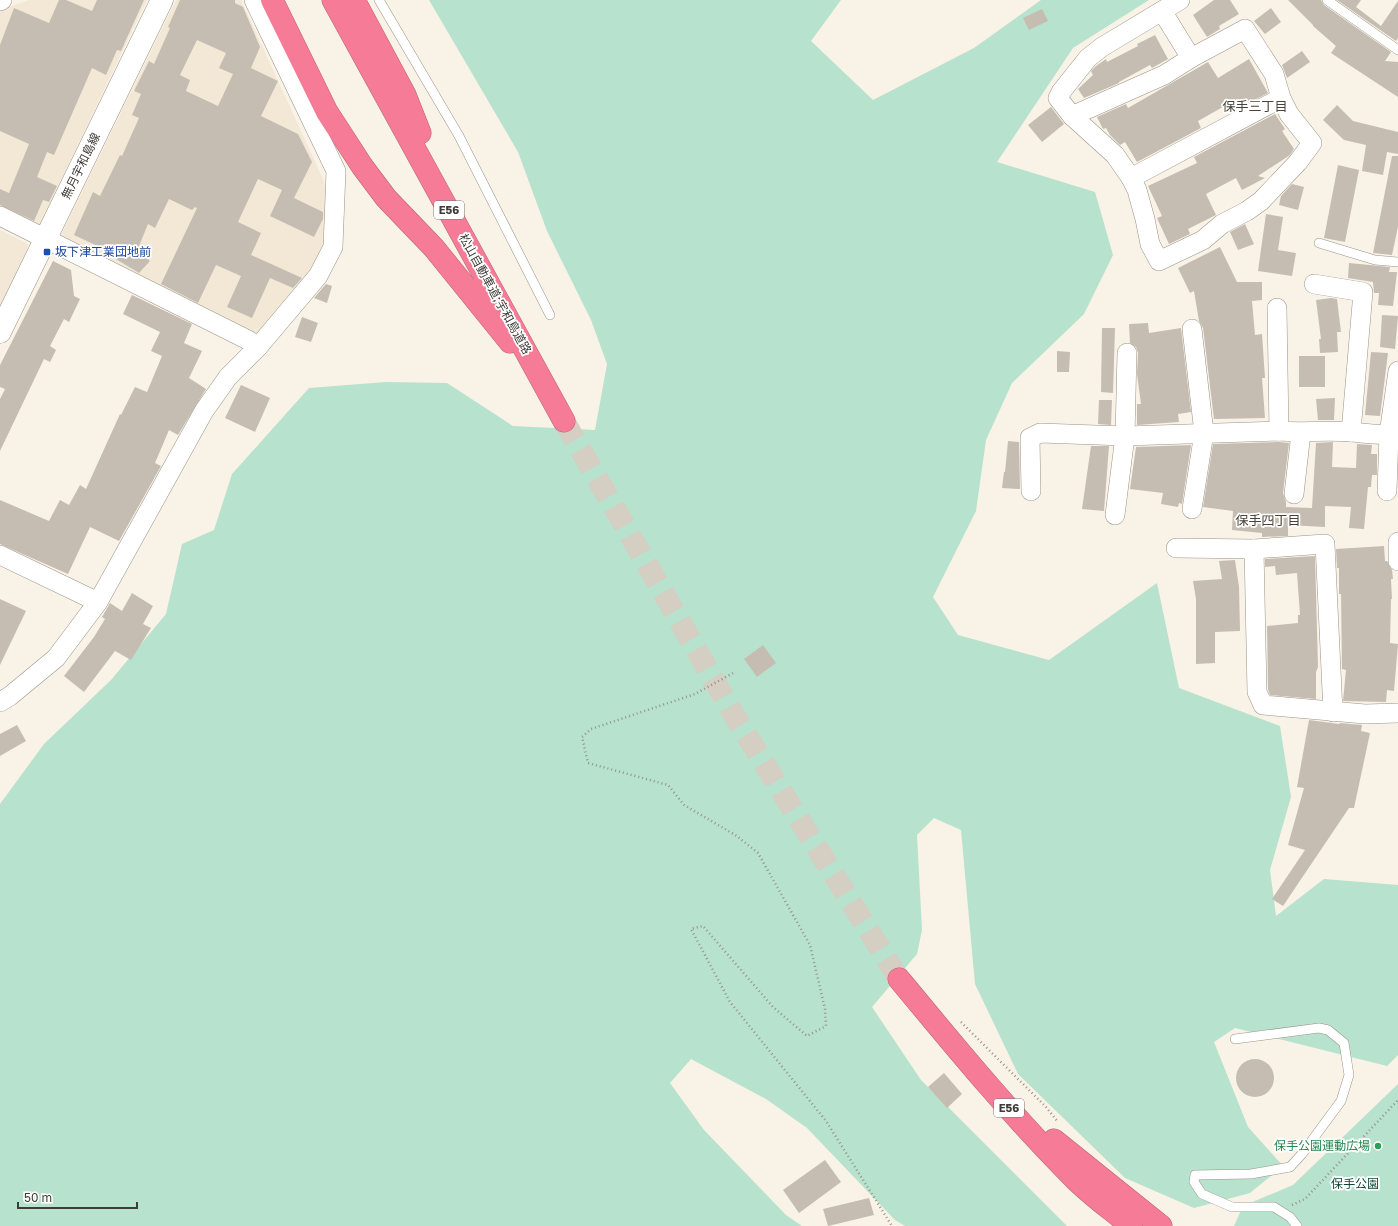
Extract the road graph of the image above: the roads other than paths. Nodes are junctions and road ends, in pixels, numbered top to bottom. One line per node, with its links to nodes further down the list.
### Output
1 (162, 0): 17 (main road, 無月宇和島線)
2 (254, 0): 25 (street)
3 (272, 0): 28 (highway)
4 (333, 0): 16 (highway, 松山自動車道;宇和島道路 / E56)
5 (354, 0): 16 (highway)
6 (379, 0): 22 (lane)
7 (1180, 0): 9 (street)
8 (1327, 0): 10 (lane)
9 (1162, 11): 11 (street); 13 (street)
10 (1398, 50)
11 (1192, 58): 12 (street); 13 (street)
12 (1281, 98): 14 (street); 14 (street)
13 (1072, 116): 14 (street)
14 (1131, 178)
15 (0, 216): 17 (street)
16 (459, 228): 28 (highway, 松山自動車道;宇和島道路 / E56)
17 (45, 239): 24 (main road, 無月宇和島線); 25 (street)
18 (1319, 243): 19 (lane)
19 (1398, 262)
20 (1314, 284): 31 (street)
21 (1277, 308): 30 (street)
22 (550, 315)
23 (1192, 329): 32 (street)
24 (0, 332)
25 (258, 347): 46 (street)
26 (1127, 353): 35 (street)
27 (1398, 371): 34 (street)
28 (548, 390): 29 (highway, 松山自動車道;宇和島道路 / E56)
29 (564, 420)
30 (1279, 431): 32 (street); 33 (street)
31 (1351, 432): 33 (street); 34 (street)
32 (1204, 433): 35 (street); 39 (street)
33 (1301, 433): 38 (street)
34 (1389, 434): 36 (street)
35 (1125, 436): 37 (street); 40 (street)
36 (1387, 490)
37 (1031, 491)
38 (1294, 494)
39 (1192, 509)
40 (1115, 515)
41 (1398, 542): 45 (street)
42 (1176, 548): 43 (street)
43 (1254, 549): 48 (street); 48 (street)
44 (0, 555): 46 (street)
45 (1398, 561)
46 (98, 602): 47 (street)
47 (0, 702)
48 (1333, 712): 49 (street)
49 (1398, 713)
50 (899, 979): 52 (highway, E56)
51 (1235, 1039): 55 (lane)
52 (981, 1079): 53 (highway, E56); 54 (highway)
53 (1131, 1226)
54 (1161, 1226)
55 (1297, 1226)

